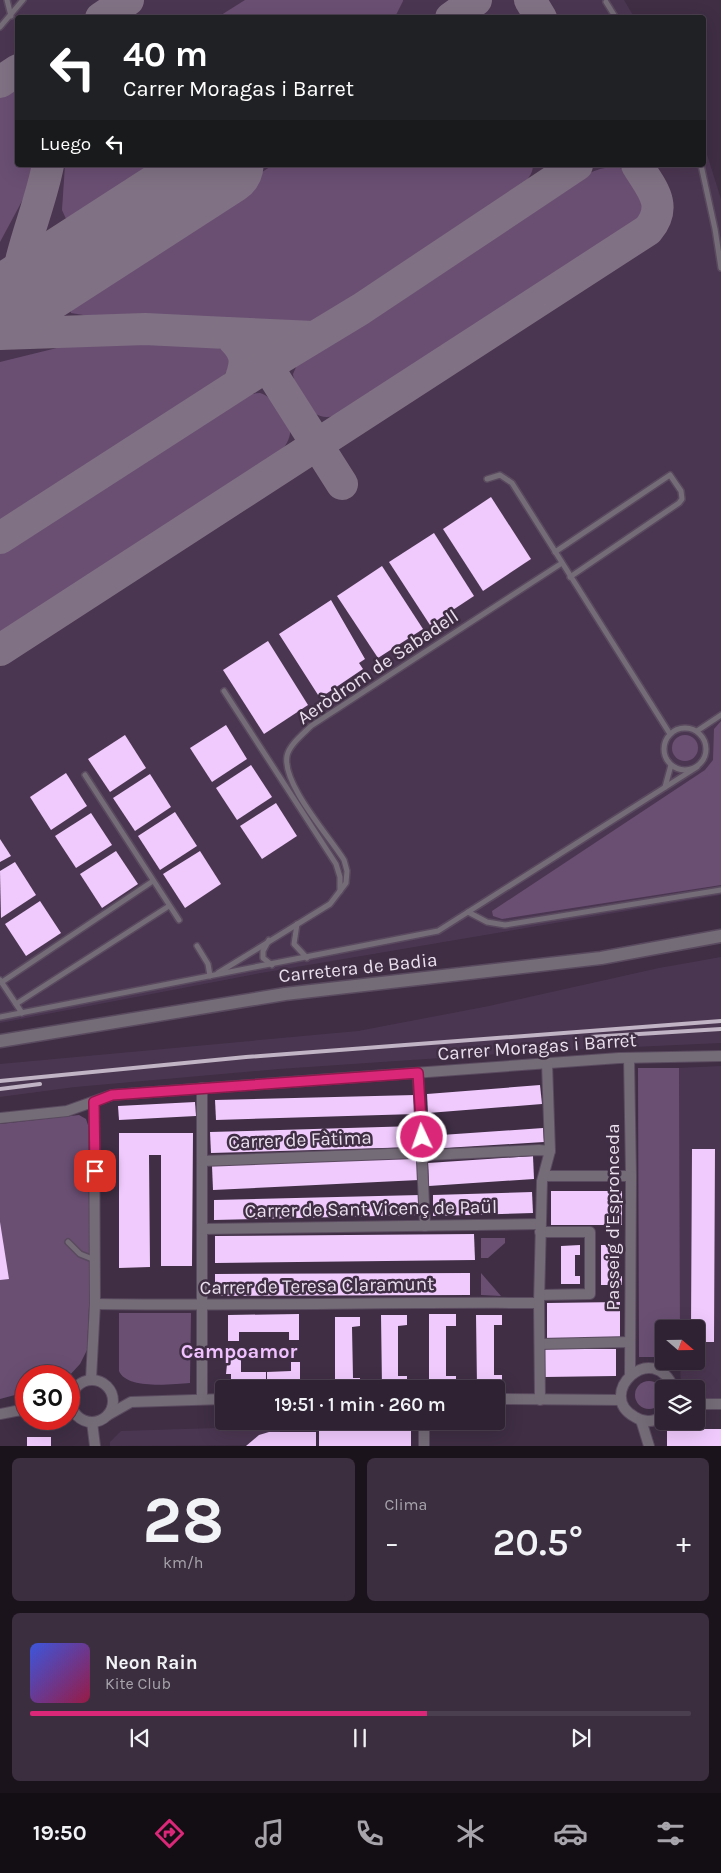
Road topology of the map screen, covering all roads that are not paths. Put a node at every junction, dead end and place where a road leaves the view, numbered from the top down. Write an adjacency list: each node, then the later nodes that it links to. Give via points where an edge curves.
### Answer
1 (6, 0): 5 (lane)
2 (24, 0): 5 (lane)
3 (606, 2): 4 (lane)
4 (614, 15)
5 (11, 16): 6 (lane)
6 (0, 27)
7 (702, 167): 8 (lane)
8 (721, 268)
9 (487, 479): 10 (lane, via 500,475 512,483)
10 (555, 552): 11 (lane); 12 (lane, via 670,476 681,491 679,503)
11 (562, 563): 12 (lane); 23 (lane, Aeròdrom de Sabadell, via 311,726 294,743 287,756 288,773 344,860 346,883)
12 (570, 577): 16 (lane)
13 (224, 691): 23 (lane, via 336,864 340,877)
14 (721, 715): 15 (lane)
15 (697, 731): 16 (lane, via 682,728); 18 (lane, via 706,742 707,749)
16 (670, 734): 17 (lane, via 664,753)
17 (671, 765): 18 (lane, via 683,771); 20 (lane)
18 (697, 767): 20 (lane)
19 (85, 775): 21 (lane)
20 (665, 787): 25 (lane)
21 (153, 881): 24 (lane); 34 (lane)
22 (721, 890): 25 (lane, via 504,925 487,922)
23 (339, 894): 27 (lane, via 330,904)
24 (169, 906): 26 (lane); 35 (lane)
25 (468, 912): 31 (lane, via 438,932)
26 (179, 920)
27 (297, 924): 29 (lane); 31 (lane, via 294,944)
28 (721, 936): 38 (street, Carretera de Badia, via 602,958 285,994)
29 (269, 940): 32 (lane, via 263,958); 33 (lane)
30 (197, 946): 33 (lane)
31 (308, 958): 32 (lane)
32 (272, 965): 33 (lane)
33 (213, 975): 36 (lane)
34 (1, 981): 35 (lane)
35 (16, 1004): 36 (lane)
36 (22, 1013): 37 (lane)
37 (0, 1016)
38 (0, 1041)
39 (721, 1056): 40 (street, Carrer Moragas i Barret)
40 (630, 1058): 41 (street, Carrer Moragas i Barret); 50 (street, Passeig d'Espronceda)
41 (547, 1063): 42 (street, Carrer Moragas i Barret); 46 (street)
42 (418, 1073): 43 (street, Carrer Moragas i Barret); 47 (street)
43 (202, 1088): 44 (street, Carrer Moragas i Barret, via 112,1095); 48 (street)
44 (94, 1102): 45 (street, Carrer Moragas i Barret, via 67,1111); 55 (street)
45 (0, 1118)
46 (550, 1151): 47 (street, Carrer de Fàtima); 49 (street)
47 (423, 1153): 48 (street, Carrer de Fàtima); 51 (street)
48 (202, 1161): 53 (street)
49 (544, 1176): 50 (street); 52 (street)
50 (631, 1176): 59 (street, Passeig d'Espronceda)
51 (425, 1226): 52 (street, Carrer de Sant Vicenç de Paül); 53 (street, Carrer de Sant Vicenç de Paül)
52 (540, 1228): 56 (street); 56 (street, Carrer de Sant Vicenç de Paül, via 590,1232 590,1294)
53 (202, 1229): 58 (street)
54 (68, 1242): 55 (lane, via 80,1254)
55 (95, 1260): 57 (street)
56 (540, 1299): 58 (street, Carrer de Teresa Claramunt); 60 (street)
57 (95, 1304): 58 (street, Carrer de Teresa Claramunt); 62 (street)
58 (202, 1306): 66 (street)
59 (630, 1342): 60 (street); 61 (street, Passeig d'Espronceda)
60 (540, 1344): 69 (street)
61 (630, 1375): 63 (street, via 649,1368 658,1370); 70 (street, via 624,1383)
62 (91, 1379): 64 (street); 65 (street)
63 (670, 1380)
64 (80, 1384)
65 (109, 1388): 71 (street); 76 (street, via 113,1399)
66 (202, 1399): 67 (street); 71 (street)
67 (215, 1399)
68 (505, 1399): 69 (street)
69 (540, 1400): 70 (street)
70 (621, 1400): 79 (street, via 630,1415)
71 (131, 1402): 76 (street)
72 (705, 1404): 73 (street)
73 (721, 1404)
74 (15, 1411): 75 (street)
75 (0, 1414)
76 (108, 1415): 80 (street)
77 (655, 1418): 79 (street)
78 (80, 1419): 80 (street)
79 (641, 1420): 83 (street)
80 (92, 1422): 84 (street)
81 (424, 1430): 85 (street)
82 (655, 1430): 83 (street)
83 (649, 1444)
84 (95, 1446)
85 (424, 1446)

